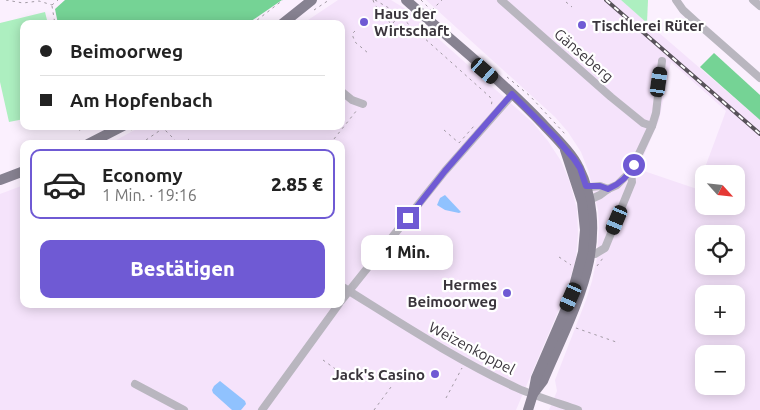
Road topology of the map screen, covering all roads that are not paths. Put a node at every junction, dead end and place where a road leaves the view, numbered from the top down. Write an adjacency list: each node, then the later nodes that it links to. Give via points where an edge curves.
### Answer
1 (312, 0): 7 (main road)
2 (406, 0): 11 (main road)
3 (501, 0): 13 (street, Gänseberg, via 611,97 643,123)
4 (676, 0): 9 (street, via 683,10)
5 (753, 0): 6 (street)
6 (760, 6)
7 (287, 20)
8 (662, 61): 13 (street)
9 (760, 78)
10 (345, 94): 12 (street)
11 (512, 94): 20 (main road, via 566,144 580,168); 25 (street, via 445,171)
12 (363, 104)
13 (652, 126): 16 (street)
14 (115, 130): 15 (main road)
15 (96, 140)
16 (631, 171): 18 (street); 21 (street); 23 (street, via 632,182 605,248 595,254)
17 (20, 172): 19 (main road)
18 (640, 175)
19 (0, 180)
20 (582, 188): 21 (street, via 600,186); 22 (main road)
21 (608, 189): 22 (street)
22 (586, 201): 23 (main road, via 592,220)
23 (587, 252): 29 (main road, via 585,278 543,381)
24 (345, 288): 25 (street, Weizenkoppel)
25 (349, 291): 26 (street); 29 (street, Weizenkoppel, via 465,362)
26 (345, 296)
27 (336, 308): 31 (street)
28 (135, 384): 30 (street)
29 (533, 394): 32 (main road); 33 (street, Weizenkoppel)
30 (184, 410)
31 (262, 410)
32 (528, 410)
33 (578, 410)

